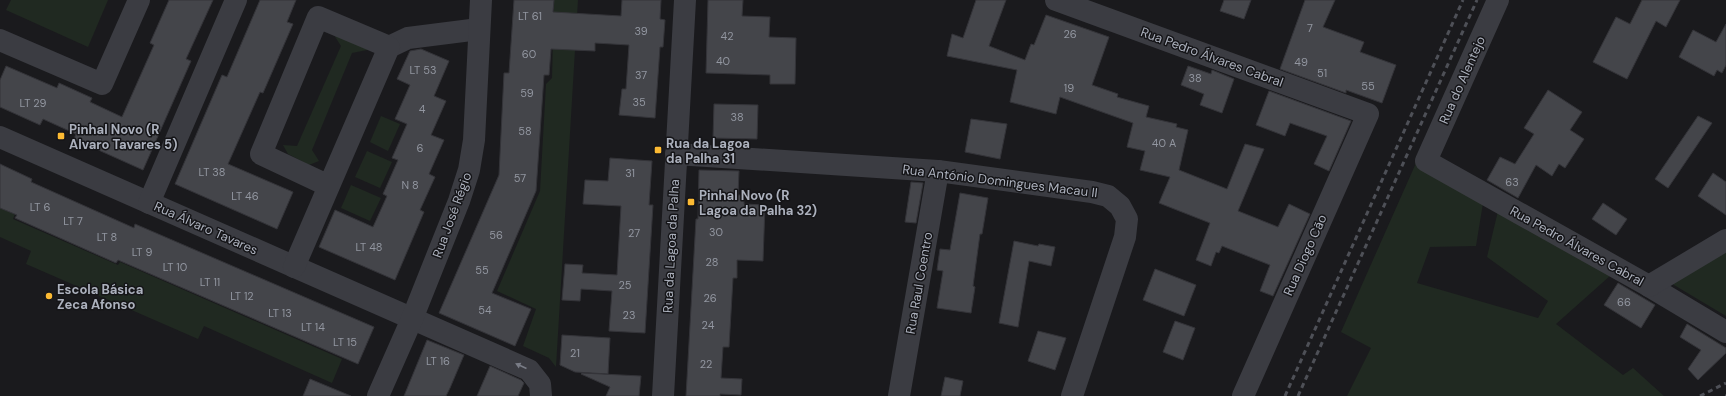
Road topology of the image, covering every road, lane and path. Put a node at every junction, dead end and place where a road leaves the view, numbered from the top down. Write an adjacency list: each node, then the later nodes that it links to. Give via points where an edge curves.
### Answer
1 (139, 0): 8 (street, via 102,84)
2 (236, 0): 16 (street)
3 (481, 0): 7 (street, Rua José Régio)
4 (685, 0): 12 (street, Rua da Lagoa da Palha)
5 (1056, 0): 10 (street, Rua Pedro Álvares Cabral)
6 (1498, 0): 13 (street, Rua do Alentejo)
7 (480, 29): 9 (street, via 408,38); 20 (street, Rua José Régio, via 474,140 469,170)
8 (0, 40)
9 (389, 47): 15 (street); 15 (street, via 318,17 261,154)
10 (1368, 114): 27 (street, Rua Diogo Cão)
11 (0, 136): 16 (street, Rua Álvaro Tavares)
12 (676, 154): 14 (street, Rua António Domingues Macau II); 24 (street, Rua da Lagoa da Palha)
13 (1426, 161): 19 (street, Rua Pedro Álvares Cabral)
14 (938, 171): 25 (street, Rua Raul Coentro); 26 (street, Rua António Domingues Macau II, via 1092,192 1108,196 1120,206 1127,219 1125,237)
15 (329, 186): 18 (street)
16 (149, 203): 18 (street, Rua Álvaro Tavares)
17 (1726, 240): 19 (street)
18 (294, 267): 20 (street, Rua Álvaro Tavares)
19 (1649, 286): 21 (street, Rua Pedro Álvares Cabral)
20 (412, 319): 22 (street, Rua José Régio); 23 (street, Rua Álvaro Tavares, one-way to 20, via 540,384 529,370)
21 (1726, 332)
22 (378, 396)
23 (541, 396)
24 (663, 396)
25 (899, 396)
26 (1072, 396)
27 (1243, 396)

